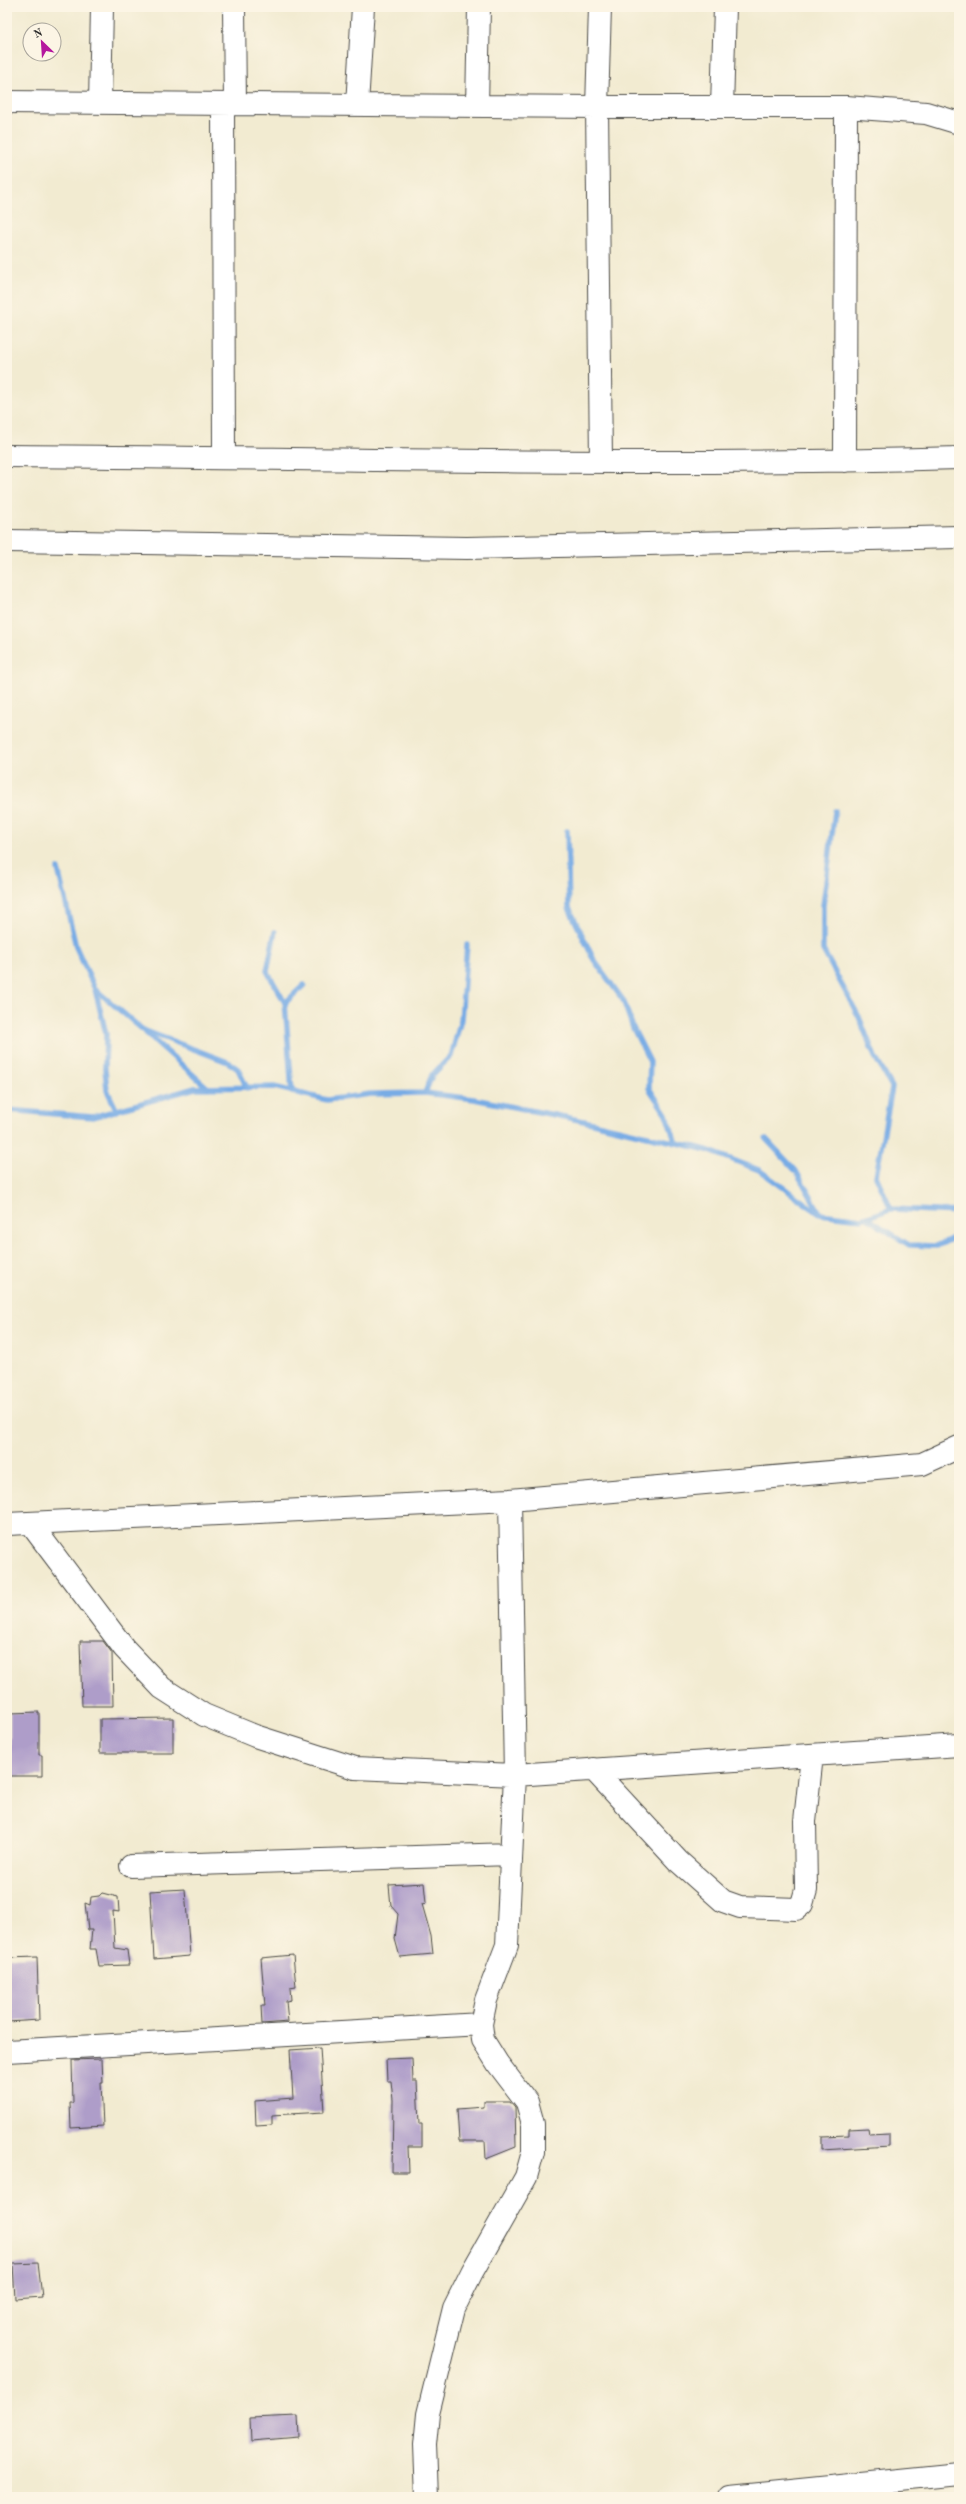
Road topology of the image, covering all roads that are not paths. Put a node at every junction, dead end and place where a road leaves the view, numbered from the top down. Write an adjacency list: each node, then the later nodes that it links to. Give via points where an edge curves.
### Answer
1 (102, 7): 8 (street)
2 (234, 7): 9 (street)
3 (363, 7): 10 (street)
4 (479, 7): 11 (street)
5 (600, 7): 12 (street)
6 (725, 7): 13 (street)
7 (7, 102): 8 (street)
8 (100, 103): 9 (street)
9 (229, 104): 10 (street); 17 (street)
10 (357, 105): 11 (street)
11 (478, 106): 12 (street)
12 (597, 107): 13 (street); 19 (street)
13 (722, 107): 14 (street)
14 (846, 107): 15 (street, via 926,113); 20 (street)
15 (959, 123)
16 (7, 456): 17 (street)
17 (224, 458): 19 (street)
18 (959, 458): 20 (street)
19 (601, 461): 20 (street)
20 (845, 461)
21 (959, 536): 22 (street, via 467,548)
22 (7, 541)
23 (959, 1447): 24 (street, via 922,1464)
24 (510, 1500): 25 (street); 30 (street)
25 (30, 1523): 26 (street); 30 (street, via 124,1648 162,1688 204,1715 255,1736 355,1768)
26 (7, 1524)
27 (959, 1745): 28 (street)
28 (812, 1755): 29 (street); 29 (street, via 805,1821 806,1890 802,1904 796,1910 740,1907 723,1901 678,1861)
29 (593, 1769): 30 (street)
30 (515, 1774): 31 (street)
31 (511, 1854): 32 (street); 33 (street, via 507,1945 486,2000)
32 (131, 1866)
33 (481, 2024): 34 (street); 36 (street, via 483,2040 527,2102 534,2124 533,2152 526,2177 454,2308 428,2414 425,2444)
34 (7, 2052)
35 (959, 2474): 37 (street)
36 (427, 2497)
37 (730, 2497)

